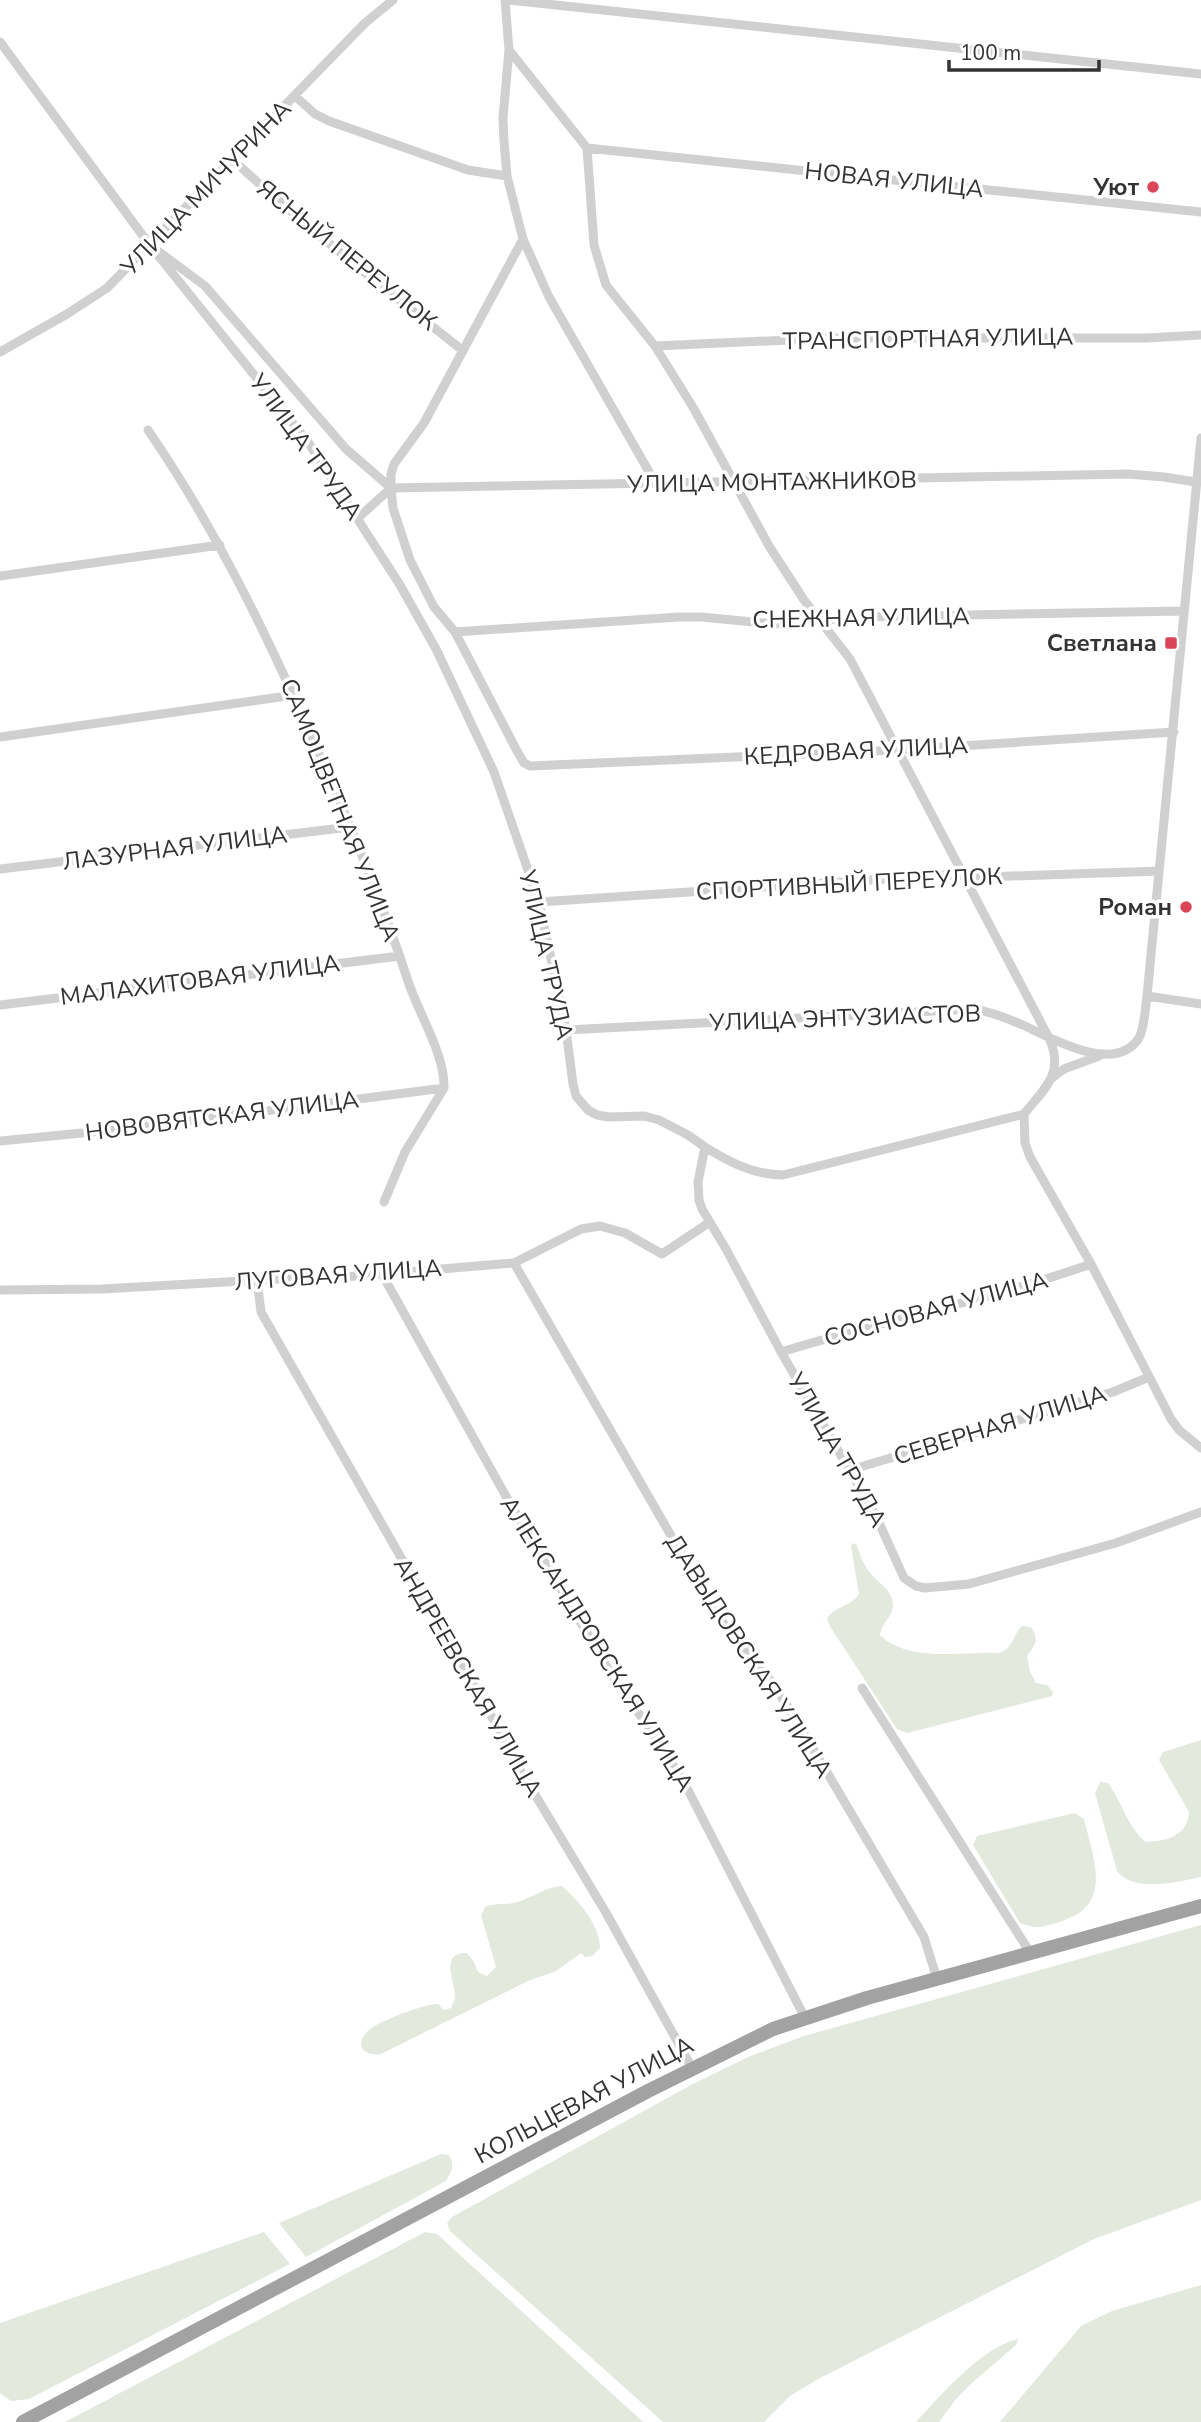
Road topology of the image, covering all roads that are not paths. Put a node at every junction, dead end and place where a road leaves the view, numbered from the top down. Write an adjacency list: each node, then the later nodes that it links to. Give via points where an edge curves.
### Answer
1 (393, 0): 6 (street, УЛИЦА МИЧУРИНА)
2 (507, 0): 4 (street); 5 (street)
3 (0, 42): 12 (street, УЛИЦА ТРУДА)
4 (509, 50): 7 (street); 9 (street, via 503,118)
5 (1201, 74)
6 (295, 96): 8 (street, УЛИЦА МИЧУРИНА); 9 (street, via 329,121 468,170)
7 (587, 148): 10 (street, НОВАЯ УЛИЦА); 14 (street, via 599,267 606,285)
8 (233, 160): 12 (street, УЛИЦА МИЧУРИНА); 15 (street, ЯСНЫЙ ПЕРЕУЛОК)
9 (507, 176): 11 (street)
10 (1201, 212)
11 (523, 239): 15 (street); 21 (street, via 549,297)
12 (149, 244): 16 (street, УЛИЦА МИЧУРИНА, via 95,298); 22 (street, УЛИЦА ТРУДА, via 205,286 346,449); 24 (street, УЛИЦА ТРУДА, via 308,442)
13 (1201, 335): 14 (street, ТРАНСПОРТНАЯ УЛИЦА, via 833,338)
14 (655, 346): 19 (street)
15 (462, 350): 22 (street, via 424,423 394,464)
16 (0, 352)
17 (148, 430): 25 (street, САМОЦВЕТНАЯ УЛИЦА)
18 (1201, 438): 20 (street)
19 (736, 482): 20 (street, УЛИЦА МОНТАЖНИКОВ, via 1128,474); 21 (street, УЛИЦА МОНТАЖНИКОВ); 28 (street, via 769,546)
20 (1196, 482): 23 (street)
21 (656, 484): 22 (street, УЛИЦА МОНТАЖНИКОВ)
22 (391, 488): 24 (street); 29 (street, УЛИЦА ТРУДА, via 410,560 434,607)
23 (1197, 518): 27 (street)
24 (358, 519): 39 (street, УЛИЦА ТРУДА, via 400,585 463,702 494,772)
25 (220, 545): 26 (street); 30 (street, САМОЦВЕТНАЯ УЛИЦА)
26 (0, 576)
27 (1183, 611): 28 (street, СНЕЖНАЯ УЛИЦА); 31 (street)
28 (819, 620): 29 (street, СНЕЖНАЯ УЛИЦА, via 775,624 679,617); 33 (street, via 850,659)
29 (455, 632): 34 (street, УЛИЦА ТРУДА, via 524,763)
30 (293, 695): 32 (street); 35 (street, САМОЦВЕТНАЯ УЛИЦА)
31 (1174, 732): 33 (street, КЕДРОВАЯ УЛИЦА); 37 (street)
32 (0, 737)
33 (898, 750): 34 (street, КЕДРОВАЯ УЛИЦА); 38 (street)
34 (538, 767)
35 (350, 827): 36 (street, ЛАЗУРНАЯ УЛИЦА); 40 (street, САМОЦВЕТНАЯ УЛИЦА)
36 (0, 869)
37 (1159, 871): 38 (street, СПОРТИВНЫЙ ПЕРЕУЛОК); 41 (street)
38 (964, 876): 39 (street, СПОРТИВНЫЙ ПЕРЕУЛОК); 45 (street)
39 (539, 902): 44 (street, УЛИЦА ТРУДА)
40 (400, 956): 42 (street, МАЛАХИТОВАЯ УЛИЦА); 48 (street, САМОЦВЕТНАЯ УЛИЦА, via 439,1058)
41 (1147, 996): 43 (street); 46 (street, via 1139,1037 1128,1048)
42 (0, 1004)
43 (1201, 1004)
44 (566, 1030): 45 (street, УЛИЦА ЭНТУЗИАСТОВ, via 974,1009); 51 (street, УЛИЦА ТРУДА, via 576,1096 588,1110 609,1117 659,1120)
45 (1049, 1038): 46 (street, УЛИЦА ЭНТУЗИАСТОВ, via 1081,1051); 47 (street, via 1056,1065)
46 (1107, 1054): 47 (street, via 1064,1069)
47 (1049, 1081): 49 (street)
48 (444, 1088): 50 (street, НОВОВЯТСКАЯ УЛИЦА); 52 (street, via 405,1152)
49 (1024, 1114): 51 (street, via 783,1175 746,1168); 55 (street, via 1030,1157)
50 (0, 1141)
51 (705, 1147): 53 (street, УЛИЦА ТРУДА, via 697,1191)
52 (384, 1202)
53 (710, 1222): 54 (street, ЛУГОВАЯ УЛИЦА, via 662,1254 625,1233 600,1226 581,1229); 59 (street, УЛИЦА ТРУДА)
54 (514, 1263): 56 (street, ЛУГОВАЯ УЛИЦА); 67 (street, ДАВЫДОВСКАЯ УЛИЦА, via 715,1612 795,1718 924,1937)
55 (1091, 1264): 59 (street, СОСНОВАЯ УЛИЦА); 60 (street)
56 (382, 1274): 57 (street, ЛУГОВАЯ УЛИЦА); 68 (street, АЛЕКСАНДРОВСКАЯ УЛИЦА, via 507,1498 613,1677 689,1793)
57 (257, 1280): 58 (street, ЛУГОВАЯ УЛИЦА); 69 (street, АНДРЕЕВСКАЯ УЛИЦА, via 261,1312)
58 (0, 1290)
59 (781, 1352): 62 (street, УЛИЦА ТРУДА)
60 (1149, 1377): 61 (street, via 1179,1430); 62 (street, СЕВЕРНАЯ УЛИЦА, via 1113,1392)
61 (1201, 1448)
62 (850, 1470): 63 (street, УЛИЦА ТРУДА, via 876,1514 898,1569 910,1583 925,1588 969,1584 1116,1543)
63 (1201, 1513)
64 (862, 1688): 66 (street)
65 (1201, 1906): 66 (highway, КОЛЬЦЕВАЯ УЛИЦА)
66 (1031, 1954): 67 (highway, КОЛЬЦЕВАЯ УЛИЦА)
67 (937, 1979): 68 (highway, КОЛЬЦЕВАЯ УЛИЦА)
68 (805, 2018): 69 (highway, КОЛЬЦЕВАЯ УЛИЦА)
69 (692, 2068): 70 (highway, КОЛЬЦЕВАЯ УЛИЦА)
70 (23, 2422)

